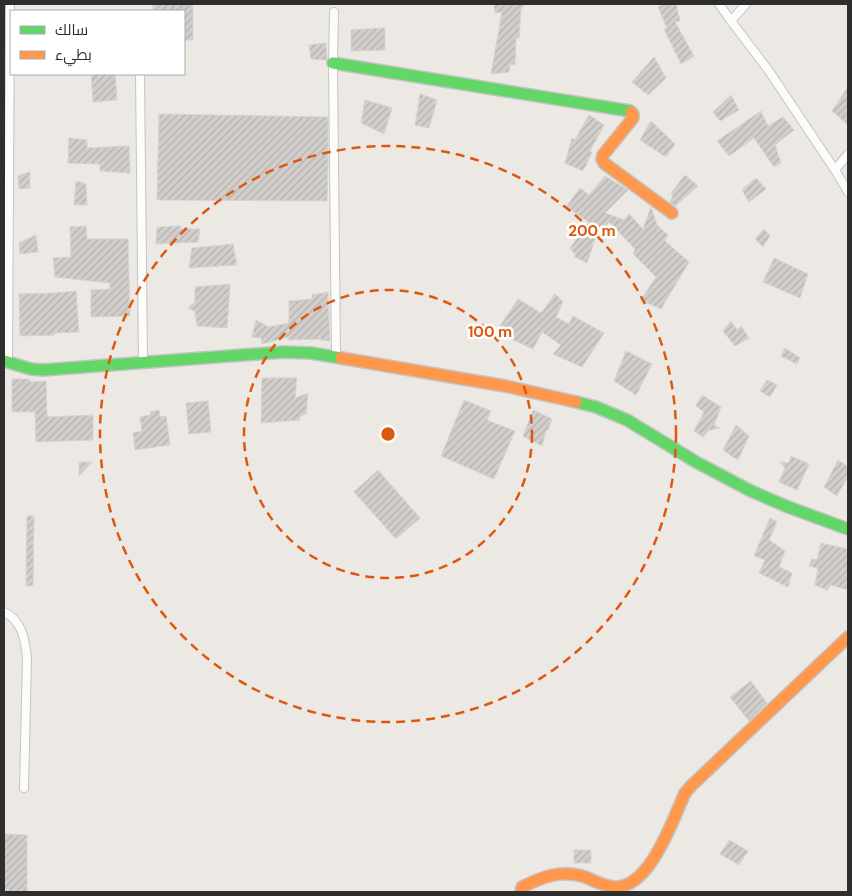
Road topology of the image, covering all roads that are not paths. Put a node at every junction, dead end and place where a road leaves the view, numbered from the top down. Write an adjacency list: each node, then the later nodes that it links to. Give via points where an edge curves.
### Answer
1 (10, 4): 13 (street)
2 (720, 4): 5 (street)
3 (746, 4): 5 (street)
4 (334, 12): 6 (street)
5 (731, 21): 9 (street, via 769,71)
6 (333, 63): 11 (street, via 630,111 633,118 602,160); 12 (street)
7 (140, 75): 14 (street)
8 (848, 154): 9 (street)
9 (835, 170): 10 (street)
10 (848, 192)
11 (672, 213)
12 (336, 357): 14 (street, via 284,352); 15 (street, via 505,386 596,407 627,420 750,491)
13 (6, 362): 14 (street, via 43,370)
14 (143, 362)
15 (848, 529)
16 (4, 612): 18 (street, via 18,624 25,644)
17 (848, 637): 19 (street, via 691,786 658,853 636,879 616,887 564,873 534,880 522,887)
18 (24, 788)
19 (521, 892)

